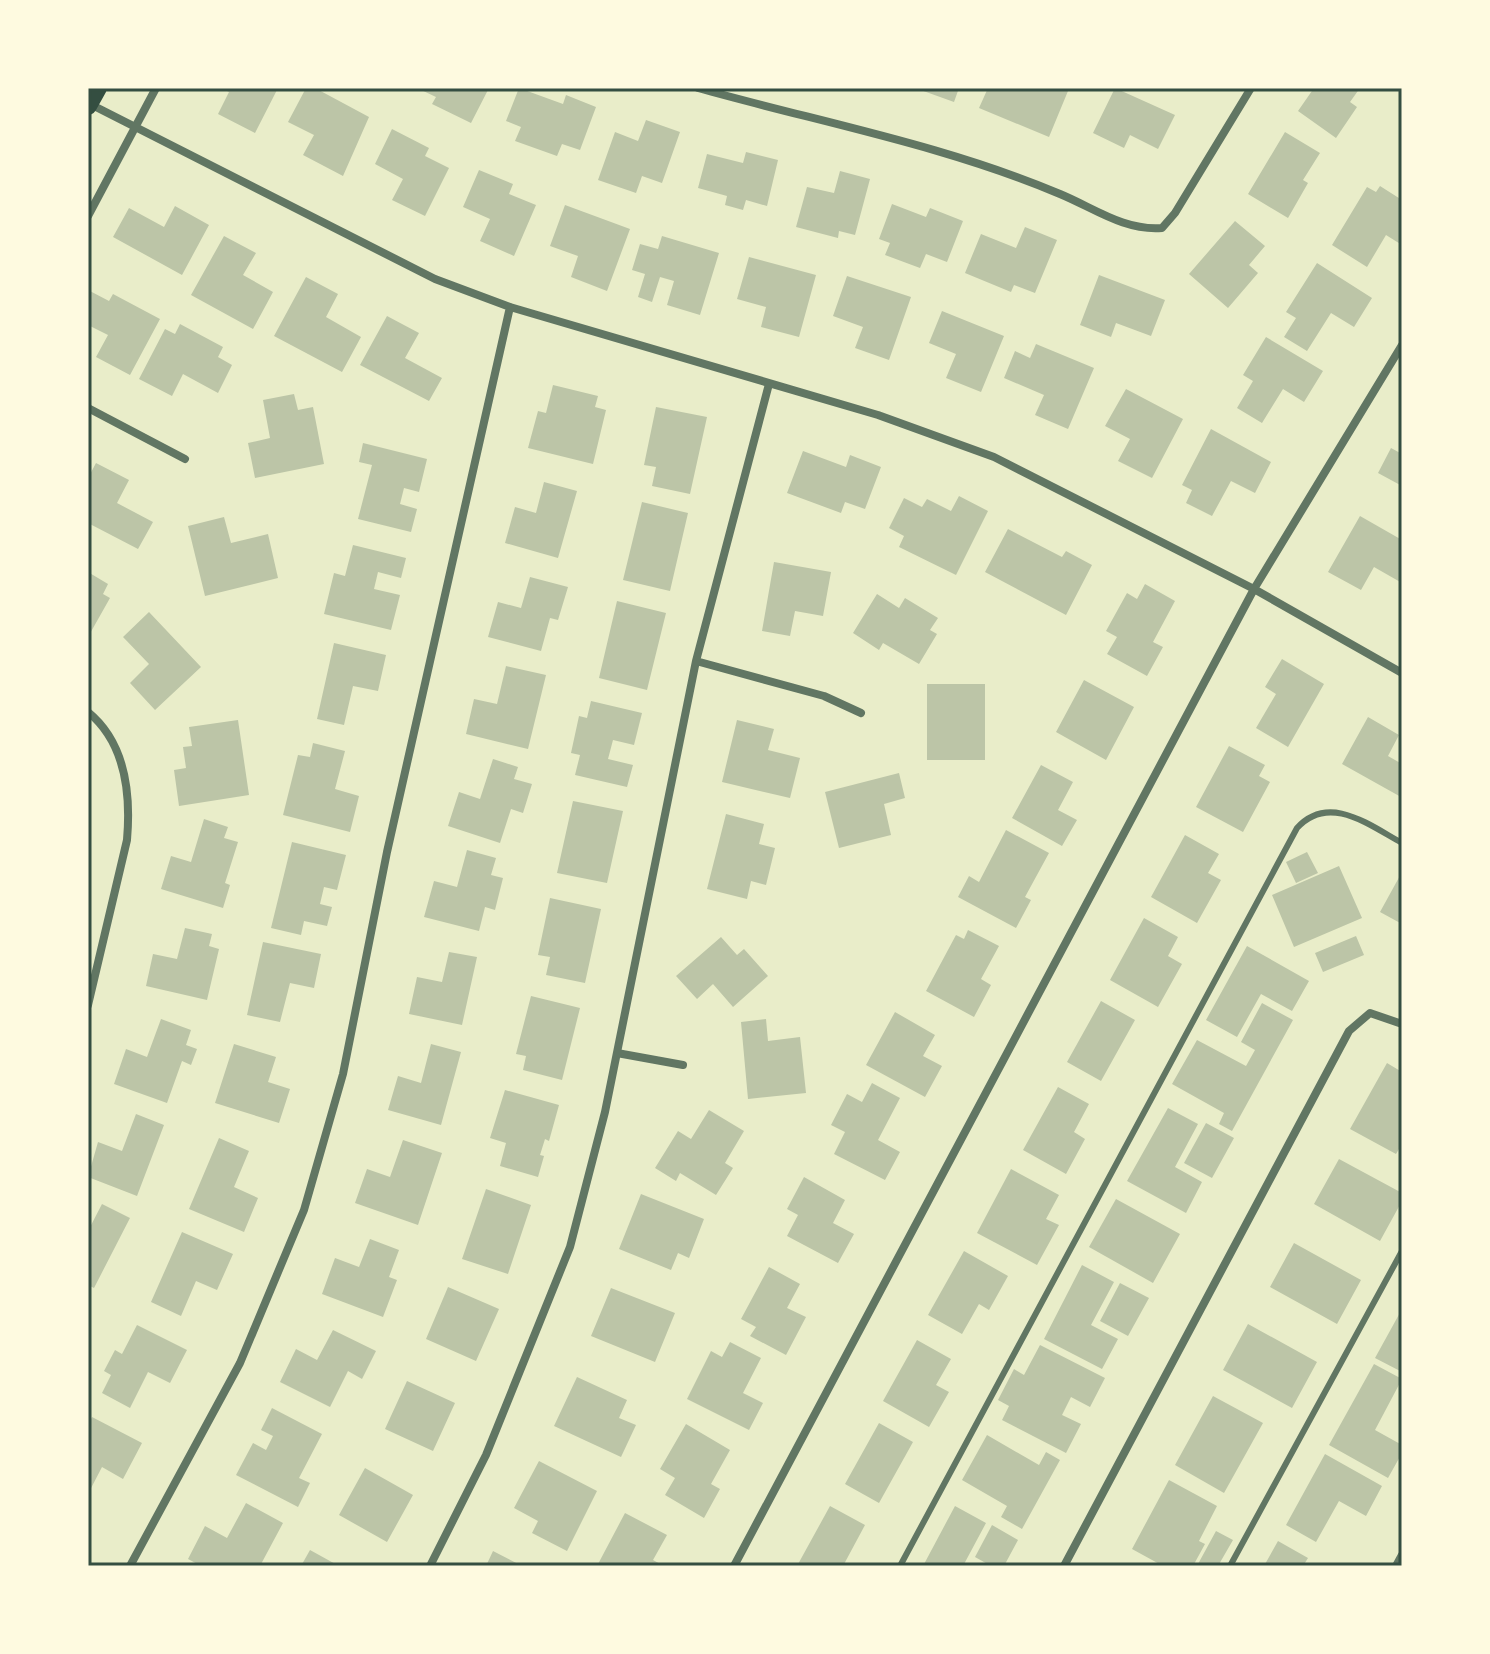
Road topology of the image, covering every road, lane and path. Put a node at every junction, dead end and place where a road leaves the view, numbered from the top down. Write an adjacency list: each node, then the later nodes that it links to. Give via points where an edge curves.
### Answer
1 (156, 88): 5 (street)
2 (698, 88): 3 (street, via 1001,169 1143,229 1162,228 1175,213)
3 (1251, 88)
4 (92, 99): 5 (street)
5 (135, 128): 6 (street); 7 (street, via 380,253)
6 (88, 216)
7 (510, 307): 11 (street); 26 (street, via 387,852 343,1074 304,1210 240,1363)
8 (1402, 345): 9 (street)
9 (1393, 358): 10 (street); 14 (street)
10 (1402, 363)
11 (769, 384): 14 (street, via 878,415 994,457); 15 (street)
12 (88, 408): 13 (street)
13 (185, 459)
14 (1254, 589): 16 (street); 28 (street)
15 (696, 661): 18 (street, via 824,696); 22 (street)
16 (1402, 673)
17 (88, 712): 20 (street, via 122,763 129,814)
18 (861, 713)
19 (1402, 843): 29 (lane, via 1342,813 1318,813 1297,828)
20 (88, 1005)
21 (1402, 1024): 30 (street, via 1370,1013 1349,1031)
22 (617, 1053): 23 (street); 27 (street, via 570,1247 486,1455)
23 (683, 1065)
24 (1402, 1251): 31 (lane)
25 (1402, 1555): 32 (street)
26 (130, 1566)
27 (430, 1566)
28 (734, 1566)
29 (900, 1566)
30 (1064, 1566)
31 (1230, 1566)
32 (1396, 1566)

